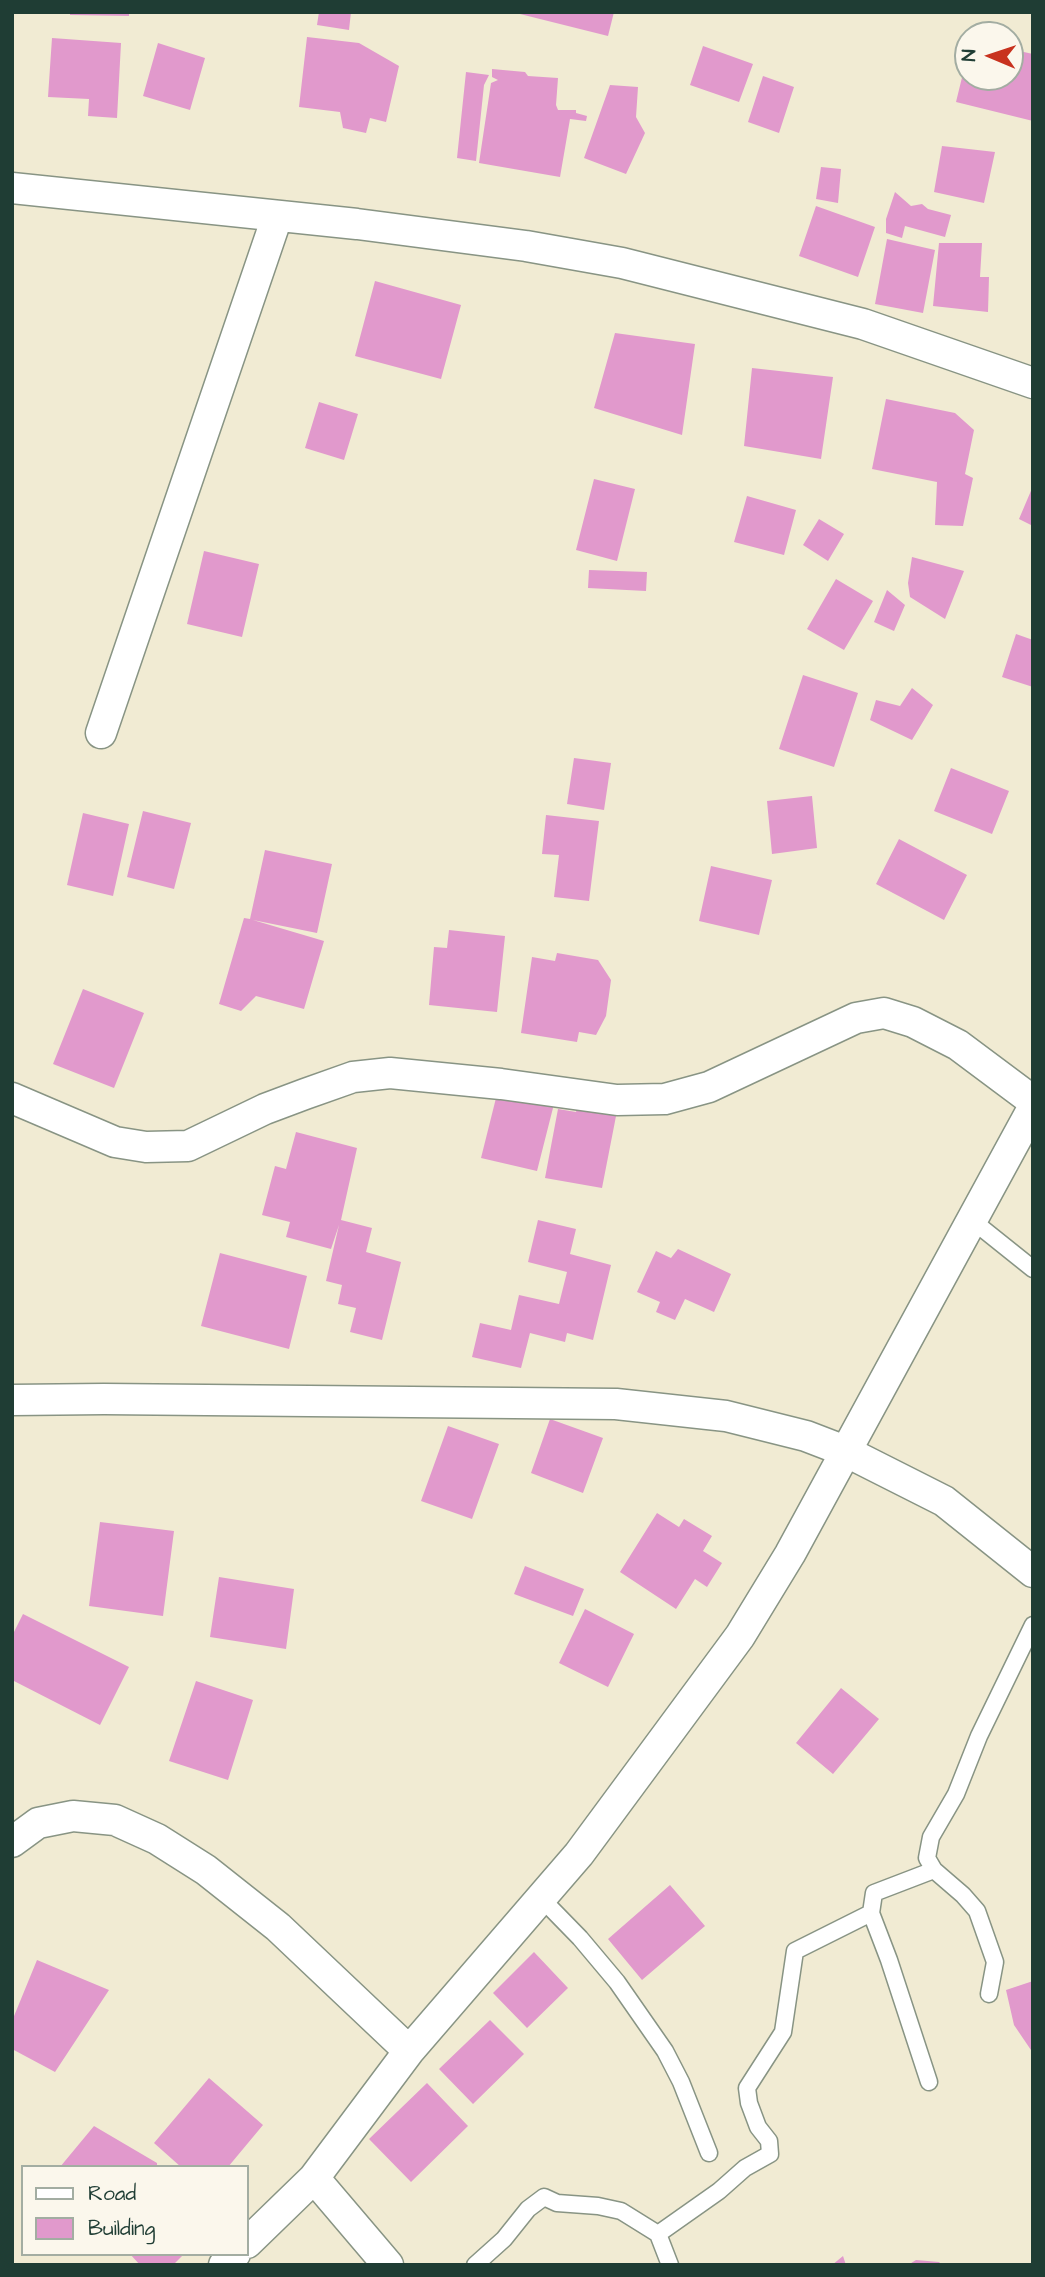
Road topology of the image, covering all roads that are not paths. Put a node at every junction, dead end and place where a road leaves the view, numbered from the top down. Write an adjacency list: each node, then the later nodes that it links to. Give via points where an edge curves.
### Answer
1 (12, 188): 2 (street)
2 (277, 216): 3 (street, via 526,246 622,263 863,324); 4 (street)
3 (1033, 383)
4 (101, 733)
5 (12, 1098): 6 (street, via 115,1142 188,1146 305,1094 353,1077 390,1073 617,1100 664,1099 709,1087 856,1018 884,1013 958,1045)
6 (1033, 1101)
7 (1033, 1108): 8 (street)
8 (973, 1221): 9 (lane); 11 (street)
9 (1033, 1269)
10 (12, 1401): 11 (street, via 616,1404 726,1416)
11 (845, 1451): 12 (street, via 944,1501); 16 (street, via 740,1636 579,1854)
12 (1033, 1572)
13 (1033, 1625): 15 (lane, via 956,1794 931,1837 927,1858)
14 (12, 1842): 19 (street, via 38,1823 73,1816 115,1820 157,1839 206,1870 278,1927)
15 (934, 1870): 17 (lane, via 874,1893); 18 (lane, via 977,1911 995,1962)
16 (540, 1897): 19 (street); 21 (lane, via 617,1982 665,2051)
17 (871, 1913): 20 (lane); 23 (lane, via 795,1951 783,2032 747,2088 770,2154)
18 (989, 1994)
19 (409, 2051): 22 (street)
20 (929, 2082)
21 (709, 2153)
22 (314, 2178): 24 (street); 25 (street)
23 (658, 2234): 26 (lane, via 621,2211 557,2203 544,2197); 27 (lane)
24 (248, 2242)
25 (388, 2265)
26 (475, 2265)
27 (670, 2265)

